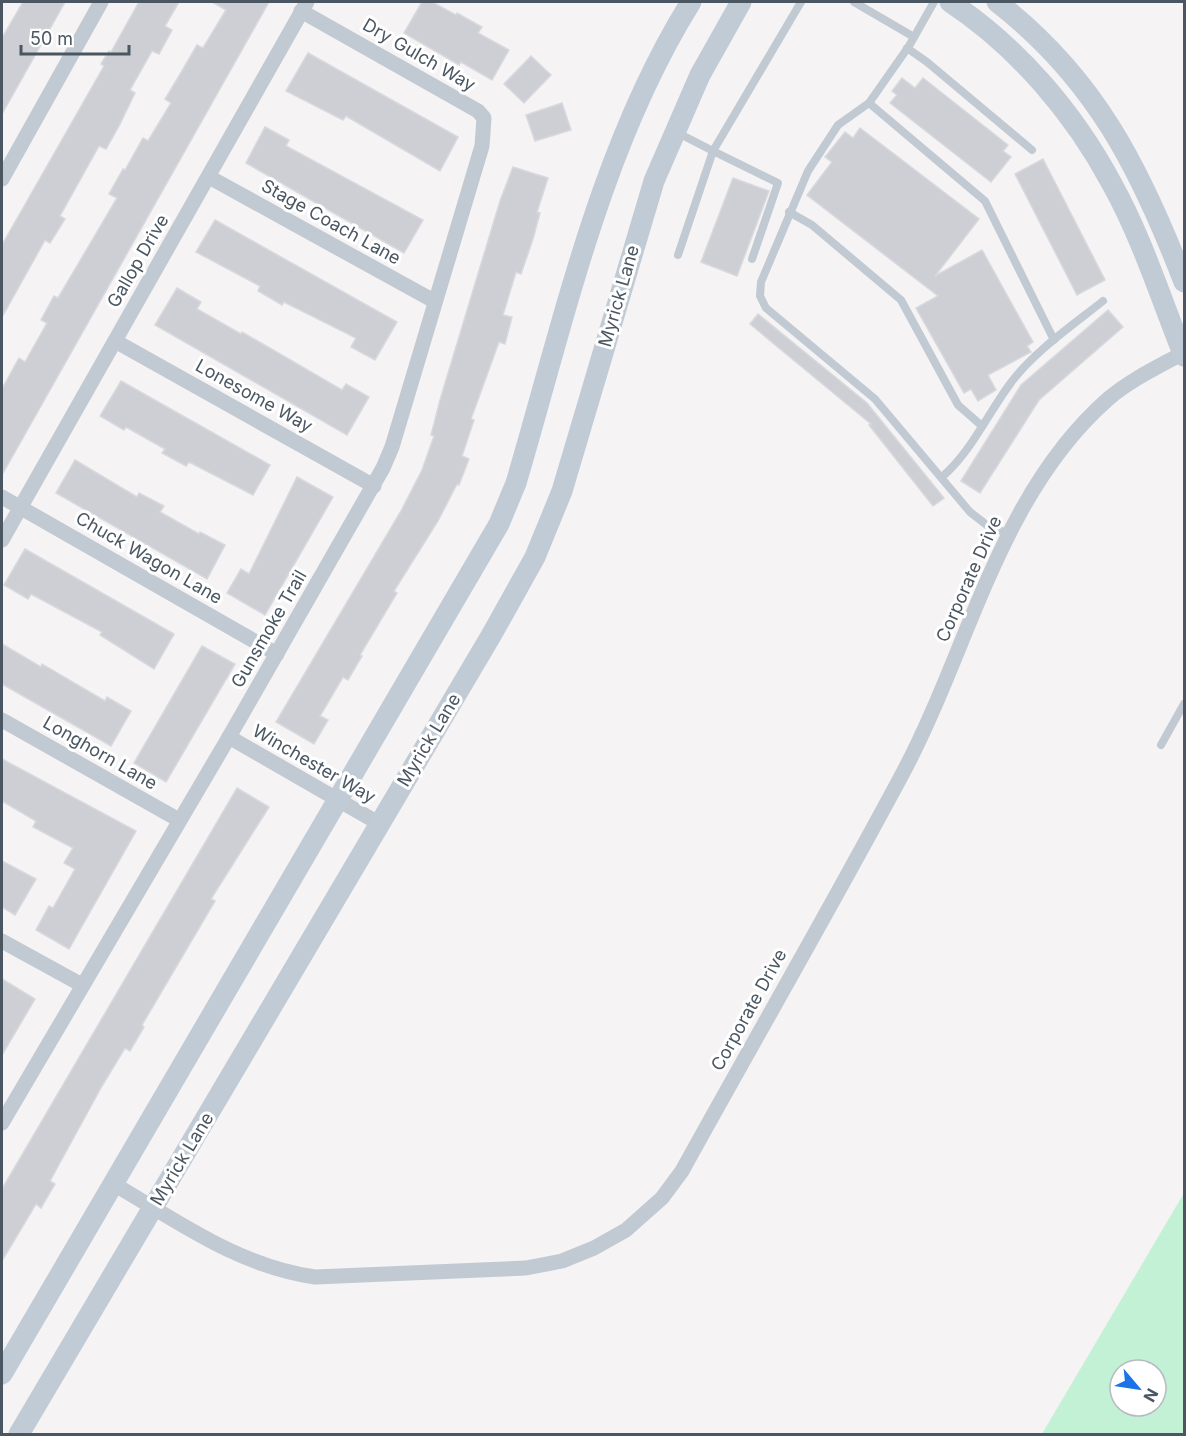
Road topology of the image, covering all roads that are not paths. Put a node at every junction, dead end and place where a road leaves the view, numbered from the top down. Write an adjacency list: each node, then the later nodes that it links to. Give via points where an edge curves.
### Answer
1 (101, 2): 18 (street)
2 (691, 2): 40 (street, via 648,79 614,163 508,505)
3 (741, 2): 14 (street, Myrick Lane, via 700,75)
4 (801, 2): 16 (lane)
5 (854, 2): 10 (lane)
6 (934, 2): 10 (lane)
7 (950, 2): 27 (street, via 1025,65 1096,155 1125,211)
8 (997, 2): 22 (street, via 1055,53 1101,112 1140,174)
9 (304, 6): 13 (street, Dry Gulch Way); 17 (street, Gallop Drive)
10 (914, 37): 11 (lane)
11 (907, 48): 12 (lane); 15 (lane)
12 (869, 103): 19 (lane, via 838,125 808,171); 25 (lane, via 985,201)
13 (484, 118): 23 (street, Gunsmoke Trail, via 482,146)
14 (675, 131): 16 (lane); 42 (street, Myrick Lane, via 641,220 549,526 516,593)
15 (1032, 150)
16 (713, 151): 20 (lane); 21 (lane, via 778,183)
17 (209, 177): 23 (street, Stage Coach Lane); 26 (street, Gallop Drive)
18 (2, 179)
19 (789, 212): 28 (lane, via 812,225 901,300 958,405); 29 (lane, via 762,282 760,296 766,308 875,399)
20 (678, 255)
21 (753, 259)
22 (1185, 282)
23 (434, 301): 30 (street, Gunsmoke Trail, via 392,447)
24 (1103, 301): 25 (lane)
25 (1054, 340): 28 (lane, via 1011,382)
26 (115, 341): 30 (street, Lonesome Way); 32 (street, Gallop Drive)
27 (1184, 355): 33 (street, Corporate Drive, via 1125,385 1071,436 1043,473)
28 (982, 426): 29 (lane, via 959,463)
29 (942, 477): 33 (lane, via 970,512 988,526)
30 (374, 486): 35 (street, Gunsmoke Trail)
31 (2, 497): 32 (street, Chuck Wagon Lane)
32 (20, 508): 34 (street, Gallop Drive); 35 (street, Chuck Wagon Lane)
33 (1010, 534): 47 (street, Corporate Drive, via 905,769 682,1171 638,1221 594,1248 545,1266 315,1277 281,1272 242,1258)
34 (2, 540)
35 (277, 654): 38 (street, Gunsmoke Trail)
36 (1185, 704): 39 (lane)
37 (2, 720): 41 (street, Longhorn Lane)
38 (229, 737): 40 (street, Winchester Way); 41 (street, Gunsmoke Trail)
39 (1161, 745)
40 (338, 800): 42 (street, Winchester Way); 46 (street)
41 (179, 820): 44 (street, Gunsmoke Trail)
42 (380, 824): 47 (street, Myrick Lane)
43 (2, 941): 44 (street)
44 (82, 985): 45 (street, Gunsmoke Trail)
45 (2, 1123)
46 (112, 1183): 47 (street, Corporate Drive); 48 (street)
47 (153, 1207): 49 (street, Myrick Lane)
48 (2, 1374)
49 (19, 1434)

